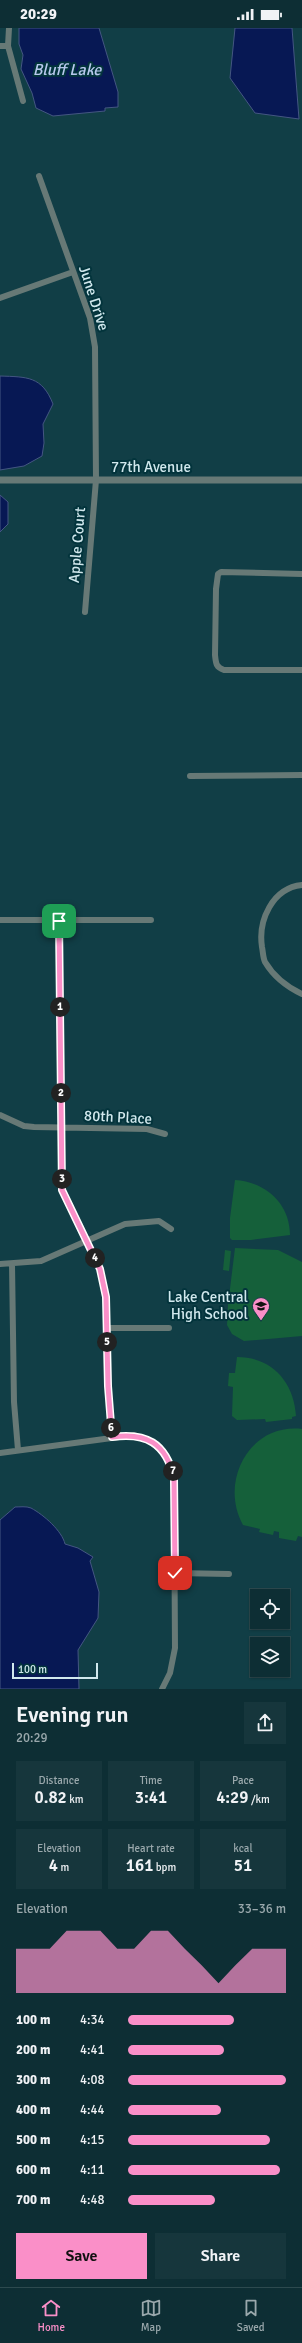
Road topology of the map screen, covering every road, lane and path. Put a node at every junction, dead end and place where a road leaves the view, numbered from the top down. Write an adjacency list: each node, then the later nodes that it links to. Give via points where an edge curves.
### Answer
1 (9, 28): 3 (street)
2 (0, 46): 3 (street)
3 (8, 46): 4 (street)
4 (23, 101)
5 (40, 176): 6 (street, June Drive)
6 (72, 272): 7 (street); 9 (street, June Drive, via 90,318 96,347)
7 (0, 298)
8 (0, 480): 9 (street, 77th Avenue)
9 (96, 480): 10 (street, 77th Avenue); 12 (street, Apple Court)
10 (302, 480)
11 (302, 574): 13 (street, via 221,572 217,576 216,589 218,668)
12 (85, 612)
13 (302, 670)
14 (190, 776): 15 (street)
15 (302, 776)
16 (302, 885): 20 (street, via 280,893 266,912 261,938 265,961 280,981)
17 (0, 920): 19 (street)
18 (151, 920): 19 (street)
19 (59, 921): 22 (street)
20 (302, 994)
21 (0, 1115): 22 (street, 80th Place, via 24,1126)
22 (62, 1128): 23 (street, 80th Place, via 147,1129); 25 (street, via 62,1190)
23 (164, 1134)
24 (171, 1229): 25 (street, via 160,1221 136,1221 114,1227)
25 (86, 1240): 27 (street, via 41,1261); 28 (street, via 104,1283)
26 (0, 1264): 27 (street)
27 (12, 1264): 31 (street, via 14,1402)
28 (107, 1328): 29 (street); 30 (street, via 108,1402)
29 (169, 1328)
30 (112, 1437): 31 (street); 33 (street, via 142,1437 156,1444 168,1458 174,1478)
31 (18, 1450): 32 (street)
32 (0, 1453)
33 (175, 1573): 34 (street); 35 (street, via 175,1648 170,1673)
34 (229, 1574)
35 (162, 1689)

